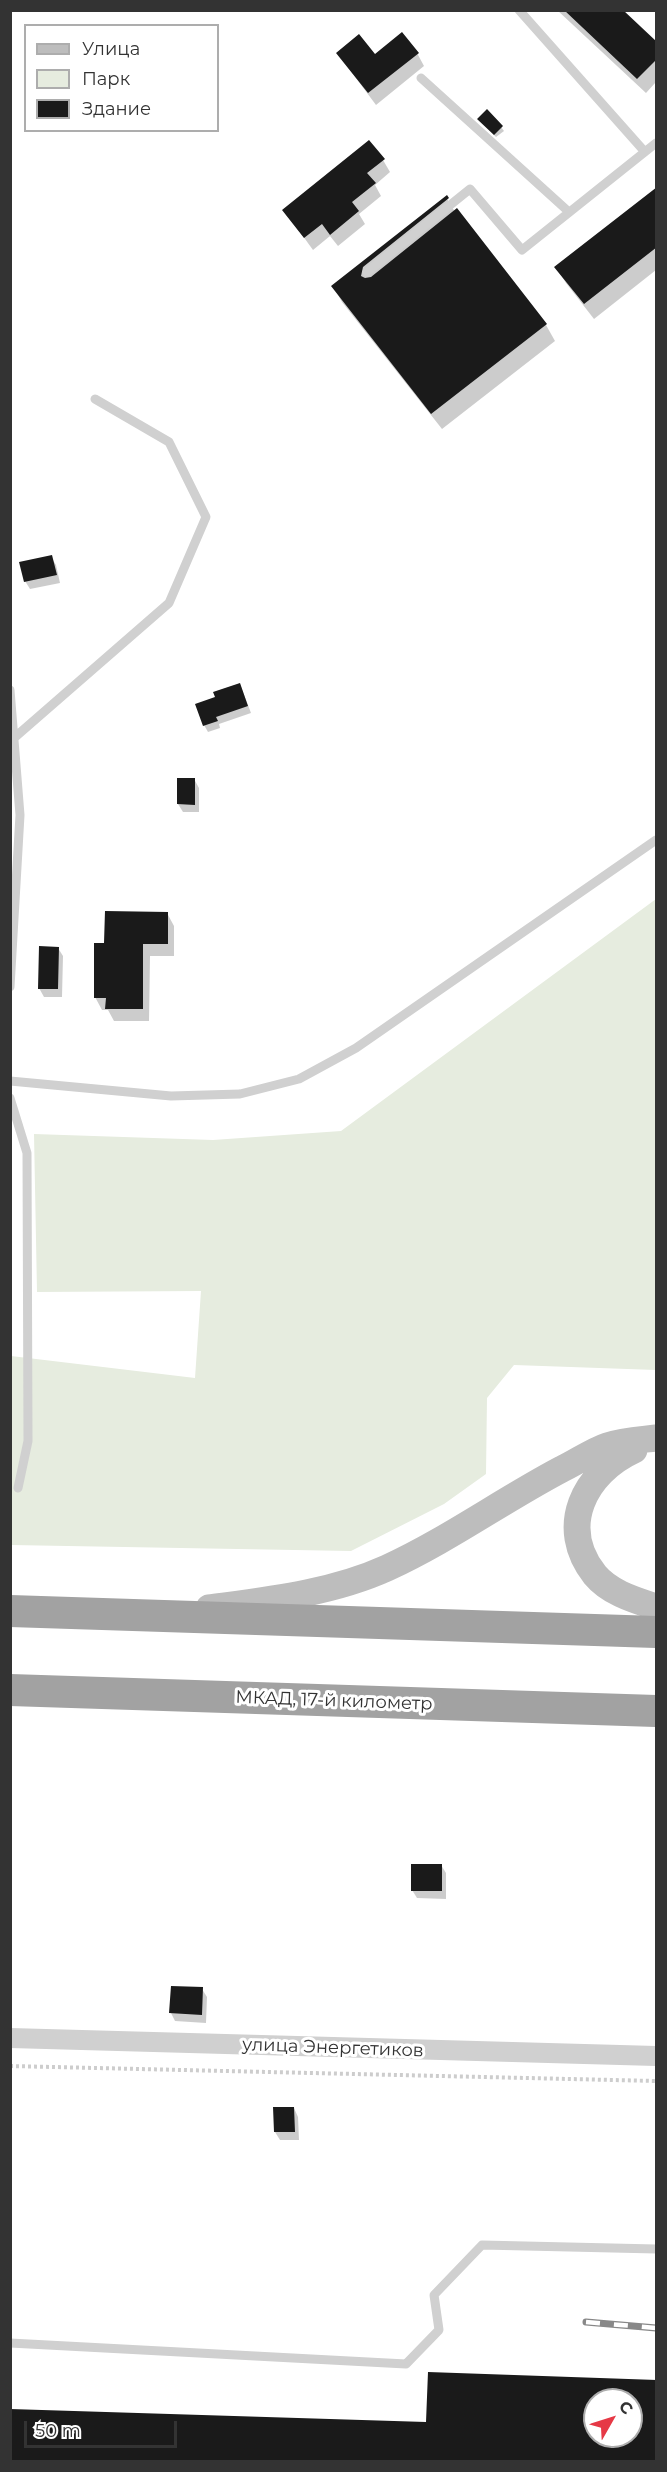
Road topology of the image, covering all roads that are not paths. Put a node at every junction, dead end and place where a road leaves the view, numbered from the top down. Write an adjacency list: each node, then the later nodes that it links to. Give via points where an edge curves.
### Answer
1 (519, 10): 4 (lane)
2 (421, 78): 5 (lane)
3 (657, 143): 4 (lane)
4 (645, 152): 5 (lane)
5 (569, 212): 6 (lane, via 522,250 470,189)
6 (367, 272)
7 (95, 399): 9 (lane, via 169,442 206,517 169,603)
8 (10, 690): 9 (lane)
9 (14, 738): 11 (lane, via 20,815)
10 (657, 840): 12 (lane, via 356,1048 299,1079 240,1094 171,1096)
11 (10, 987)
12 (10, 1081)
13 (10, 1098): 15 (lane, via 27,1153 28,1442)
14 (657, 1439): 16 (main road, via 603,1469 579,1505 578,1534 596,1575 629,1599); 18 (main road, via 629,1440 605,1447 385,1569 281,1598)
15 (18, 1488)
16 (657, 1607)
17 (10, 1611): 18 (highway)
18 (162, 1616): 19 (highway)
19 (657, 1632)
20 (10, 1690): 21 (highway, МКАД, 17-й километр)
21 (657, 1711)
22 (10, 2038): 23 (street, улица Энергетиков)
23 (657, 2056)
24 (657, 2249): 25 (lane, via 482,2245 434,2295 439,2330 406,2364)
25 (10, 2343)

